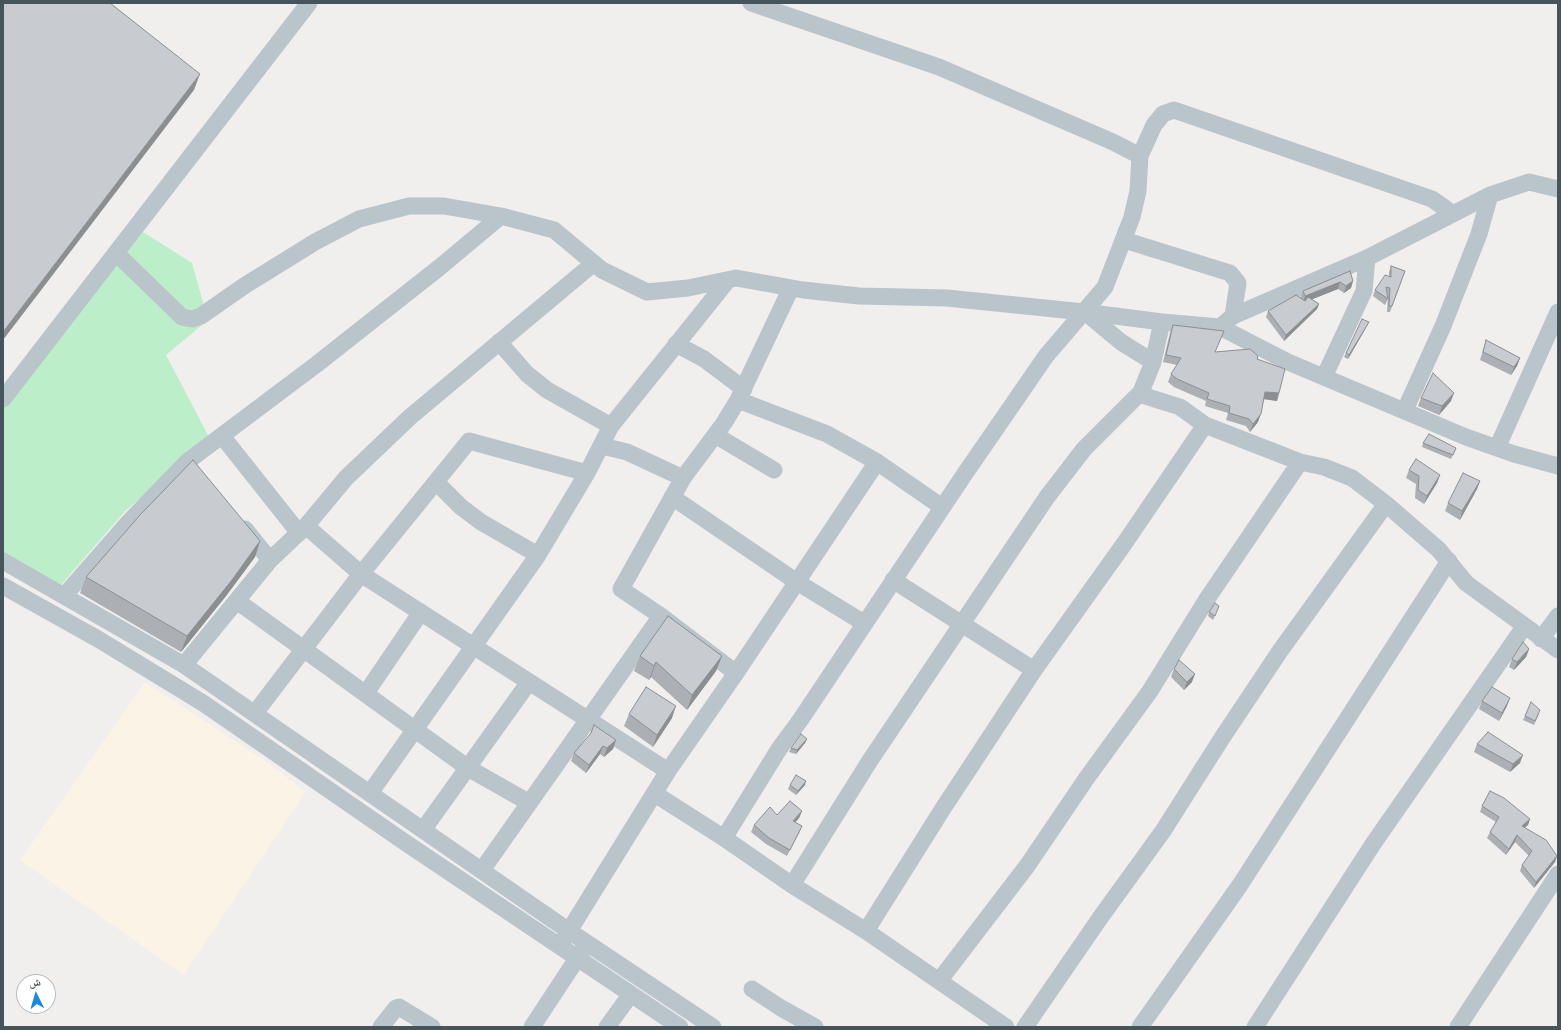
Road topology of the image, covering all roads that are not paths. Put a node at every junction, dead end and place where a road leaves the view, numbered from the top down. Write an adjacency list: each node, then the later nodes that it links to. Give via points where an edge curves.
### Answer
1 (309, 3): 9 (street)
2 (751, 3): 3 (street, via 939,67)
3 (1140, 156): 6 (street, via 1154,125 1163,114 1174,110 1432,199); 8 (street, via 1138,191)
4 (1558, 190): 5 (street, via 1529,182)
5 (1490, 196): 6 (street); 26 (street, via 1479,234)
6 (1453, 214): 10 (street)
7 (501, 216): 9 (street, via 444,206 408,206 359,219 316,242 201,316 192,319 182,317); 11 (street, via 554,230); 30 (street, via 428,277)
8 (1124, 240): 14 (street, via 1105,287); 16 (street, via 1230,273 1238,283)
9 (117, 254): 25 (street)
10 (1367, 258): 16 (street); 22 (street, via 1364,291)
11 (594, 263): 12 (street, via 602,270 647,292 688,288); 19 (street)
12 (728, 280): 13 (street, via 736,278); 20 (street)
13 (791, 288): 14 (street, via 858,296 946,298); 24 (street)
14 (1084, 312): 17 (street); 21 (street, via 1121,342); 42 (street, via 1046,356)
15 (1558, 312): 32 (street)
16 (1233, 316): 18 (street)
17 (1162, 322): 18 (street); 21 (street)
18 (1220, 327): 22 (street, via 1288,362)
19 (499, 342): 28 (street, via 527,374 547,390); 44 (street, via 410,417 346,478)
20 (676, 344): 24 (street, via 704,359); 28 (street)
21 (1153, 362): 23 (street)
22 (1324, 377): 26 (street)
23 (1141, 392): 27 (street, via 1144,396 1180,407); 60 (street, via 1084,449 1047,497)
24 (741, 395): 29 (street); 33 (street, via 828,434)
25 (3, 399)
26 (1405, 410): 32 (street)
27 (1205, 425): 34 (street); 68 (street)
28 (611, 426): 31 (street)
29 (715, 435): 36 (street); 38 (street)
30 (222, 436): 44 (street); 53 (street, via 193,467 127,524)
31 (602, 446): 37 (street); 38 (street, via 627,452)
32 (1497, 448): 35 (street)
33 (878, 462): 42 (street); 51 (street)
34 (1300, 462): 41 (street, via 1324,467 1352,478); 90 (street, via 1207,599 1150,691 1027,866)
35 (1558, 466)
36 (774, 470)
37 (587, 473): 39 (street, via 469,441); 45 (street)
38 (683, 478): 40 (street)
39 (437, 482): 45 (street, via 461,507 481,522); 49 (street)
40 (672, 497): 51 (street); 56 (street, via 621,589)
41 (1386, 504): 48 (street, via 1422,533); 101 (street, via 1280,651 1163,831)
42 (942, 507): 50 (street)
43 (235, 518): 46 (street)
44 (303, 530): 46 (street); 49 (street)
45 (538, 555): 64 (street)
46 (270, 560): 54 (street)
47 (3, 561): 53 (street)
48 (1449, 561): 61 (street, via 1466,583); 102 (street, via 1240,885)
49 (361, 574): 55 (street); 65 (street)
50 (893, 580): 59 (street); 60 (street)
51 (797, 582): 59 (street); 69 (street)
52 (3, 586): 62 (street)
53 (64, 596): 58 (street)
54 (237, 601): 65 (street); 67 (street)
55 (421, 612): 64 (street); 71 (street)
56 (661, 616): 69 (street); 73 (street)
57 (1558, 616): 63 (street)
58 (108, 622): 62 (street); 67 (street)
59 (864, 623): 81 (street, via 779,749)
60 (962, 624): 68 (street); 84 (street, via 869,762)
61 (1524, 626): 63 (street); 103 (street, via 1373,844)
62 (98, 639): 88 (street, via 209,707)
63 (1541, 639): 66 (street)
64 (475, 646): 70 (street); 74 (street)
65 (303, 650): 71 (street); 72 (street)
66 (1558, 650)
67 (184, 665): 72 (street)
68 (1034, 670): 86 (street)
69 (736, 674): 76 (street)
70 (529, 682): 73 (street); 75 (street)
71 (366, 693): 74 (street)
72 (255, 713): 77 (street)
73 (588, 719): 76 (street); 79 (street)
74 (413, 730): 75 (street); 77 (street)
75 (468, 768): 79 (street); 80 (street)
76 (668, 771): 78 (street)
77 (370, 793): 80 (street)
78 (655, 794): 81 (street); 85 (street)
79 (528, 802): 82 (street)
80 (423, 830): 82 (street)
81 (724, 838): 84 (street)
82 (482, 870): 85 (street)
83 (1558, 874): 104 (street)
84 (792, 885): 86 (street)
85 (569, 931): 87 (street); 88 (street)
86 (866, 931): 90 (street)
87 (587, 943): 89 (street); 98 (street)
88 (560, 946): 89 (street)
89 (577, 958): 92 (street); 95 (street)
90 (939, 981): 100 (street)
91 (752, 989): 99 (street)
92 (631, 994): 96 (street); 97 (street)
93 (381, 1027): 94 (street, via 399,1007)
94 (432, 1027)
95 (532, 1027)
96 (607, 1027)
97 (680, 1027)
98 (713, 1027)
99 (815, 1027)
100 (1006, 1027)
101 (1025, 1027)
102 (1140, 1027)
103 (1255, 1027)
104 (1458, 1027)

